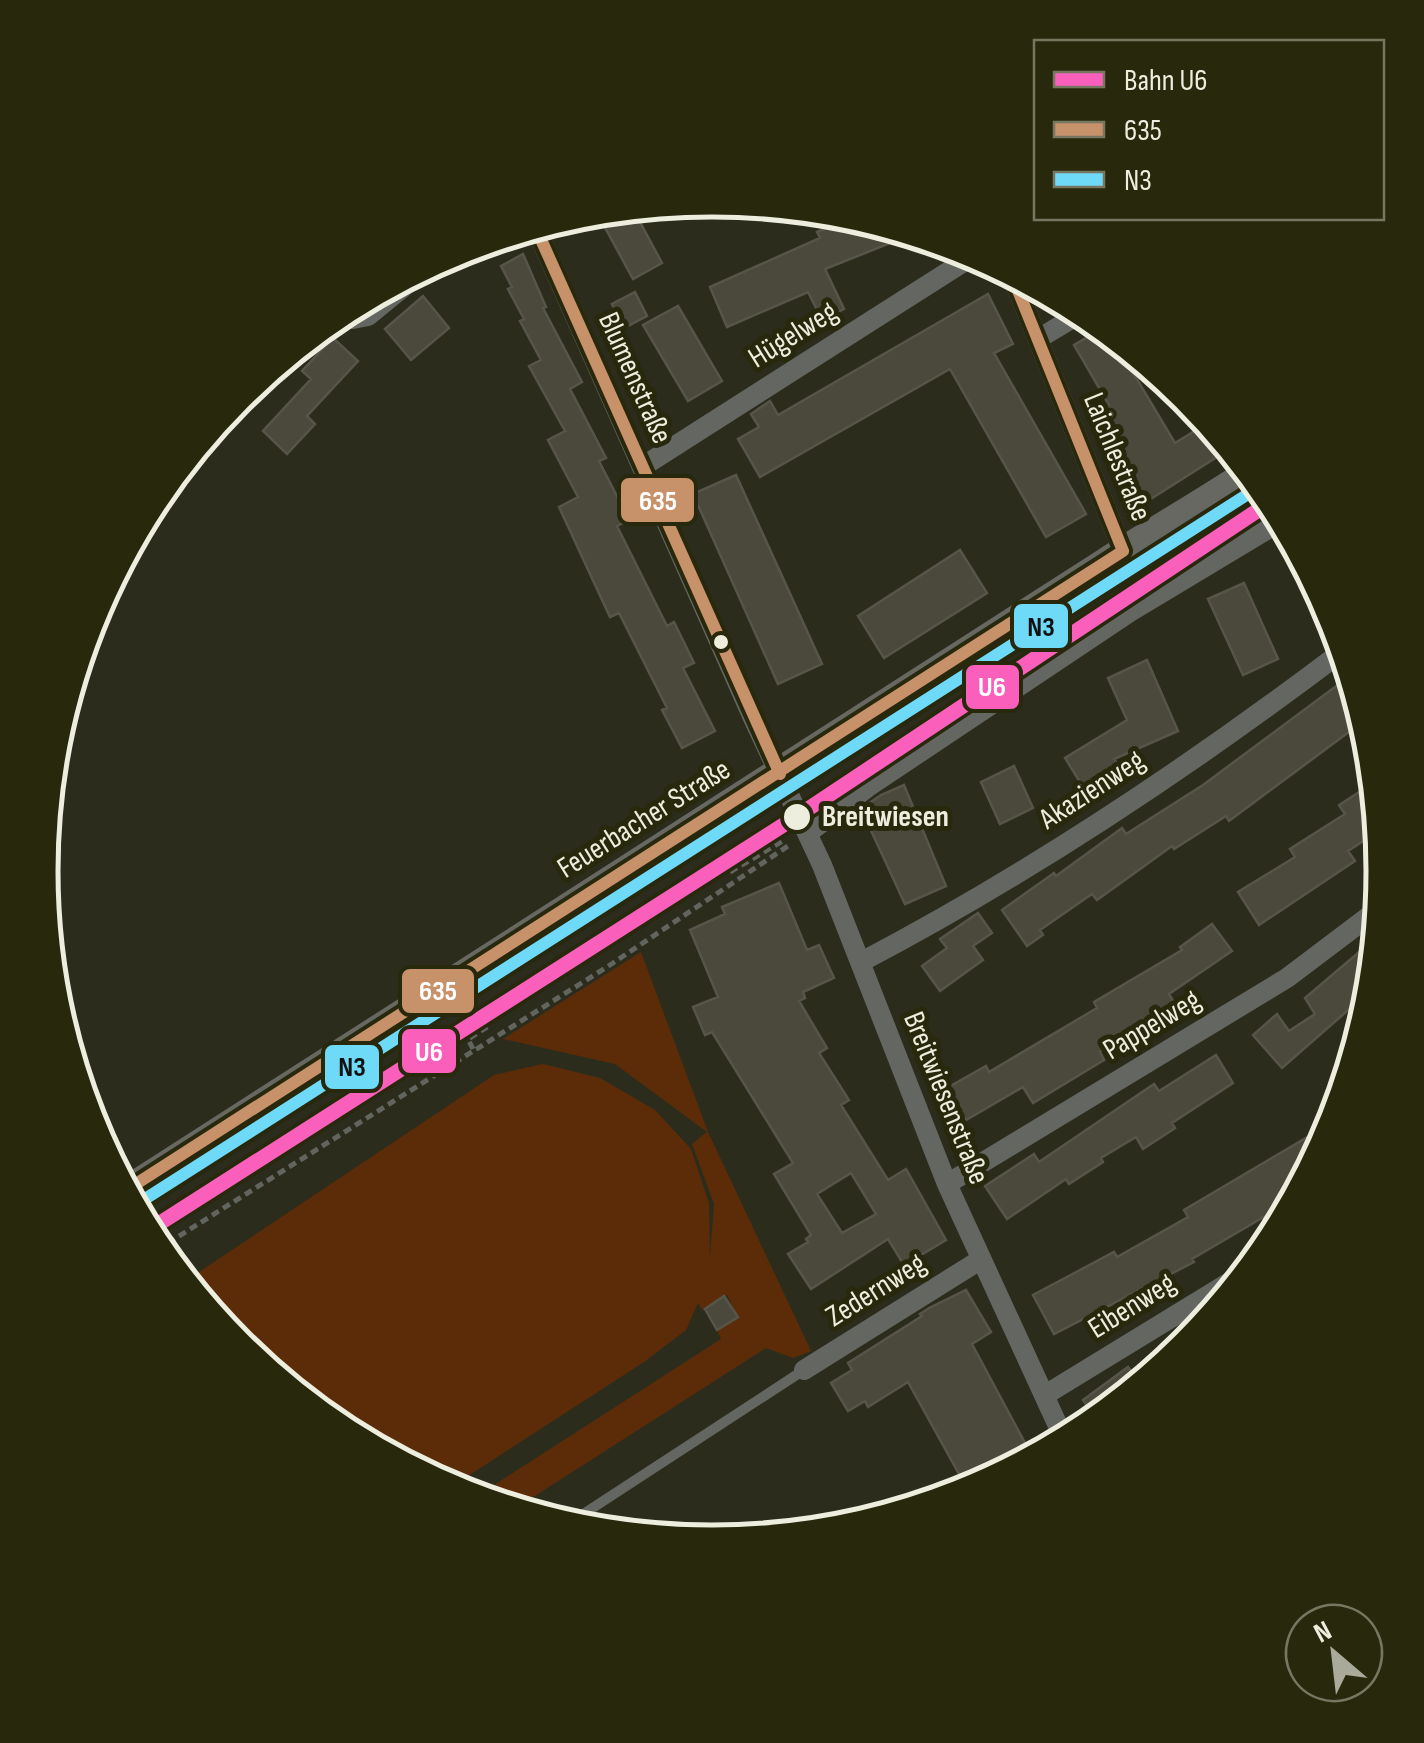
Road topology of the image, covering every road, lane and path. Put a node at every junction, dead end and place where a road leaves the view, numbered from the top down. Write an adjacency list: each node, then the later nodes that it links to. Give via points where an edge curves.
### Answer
1 (541, 240): 6 (street, Blumenstraße)
2 (958, 265): 6 (street, Hügelweg)
3 (1021, 295): 5 (street, Laichlestraße)
4 (1067, 322): 5 (street)
5 (1038, 339): 9 (street, Laichlestraße)
6 (642, 466): 11 (street, Blumenstraße)
7 (1236, 480): 9 (main road, Feuerbacher Straße)
8 (1269, 528): 12 (street, via 1130,612)
9 (1123, 551): 11 (main road, Feuerbacher Straße)
10 (1331, 660): 15 (street, Akazienweg, via 1135,799)
11 (780, 774): 12 (street, Breitwiesenstraße); 18 (main road, Feuerbacher Straße)
12 (808, 833): 13 (path, via 779,841); 15 (street, Breitwiesenstraße); 17 (path)
13 (730, 872)
14 (1365, 918): 19 (street, Pappelweg, via 1287,978)
15 (861, 962): 19 (street, Breitwiesenstraße)
16 (489, 1026): 17 (path, via 468,1039)
17 (473, 1049): 20 (path)
18 (137, 1183)
19 (947, 1184): 21 (street, Breitwiesenstraße)
20 (172, 1241)
21 (980, 1260): 23 (street, Zedernweg); 24 (street, Breitwiesenstraße)
22 (1213, 1292): 24 (street, Eibenweg)
23 (804, 1370): 26 (lane)
24 (1045, 1395): 25 (street, Breitwiesenstraße)
25 (1059, 1426)
26 (585, 1513)

